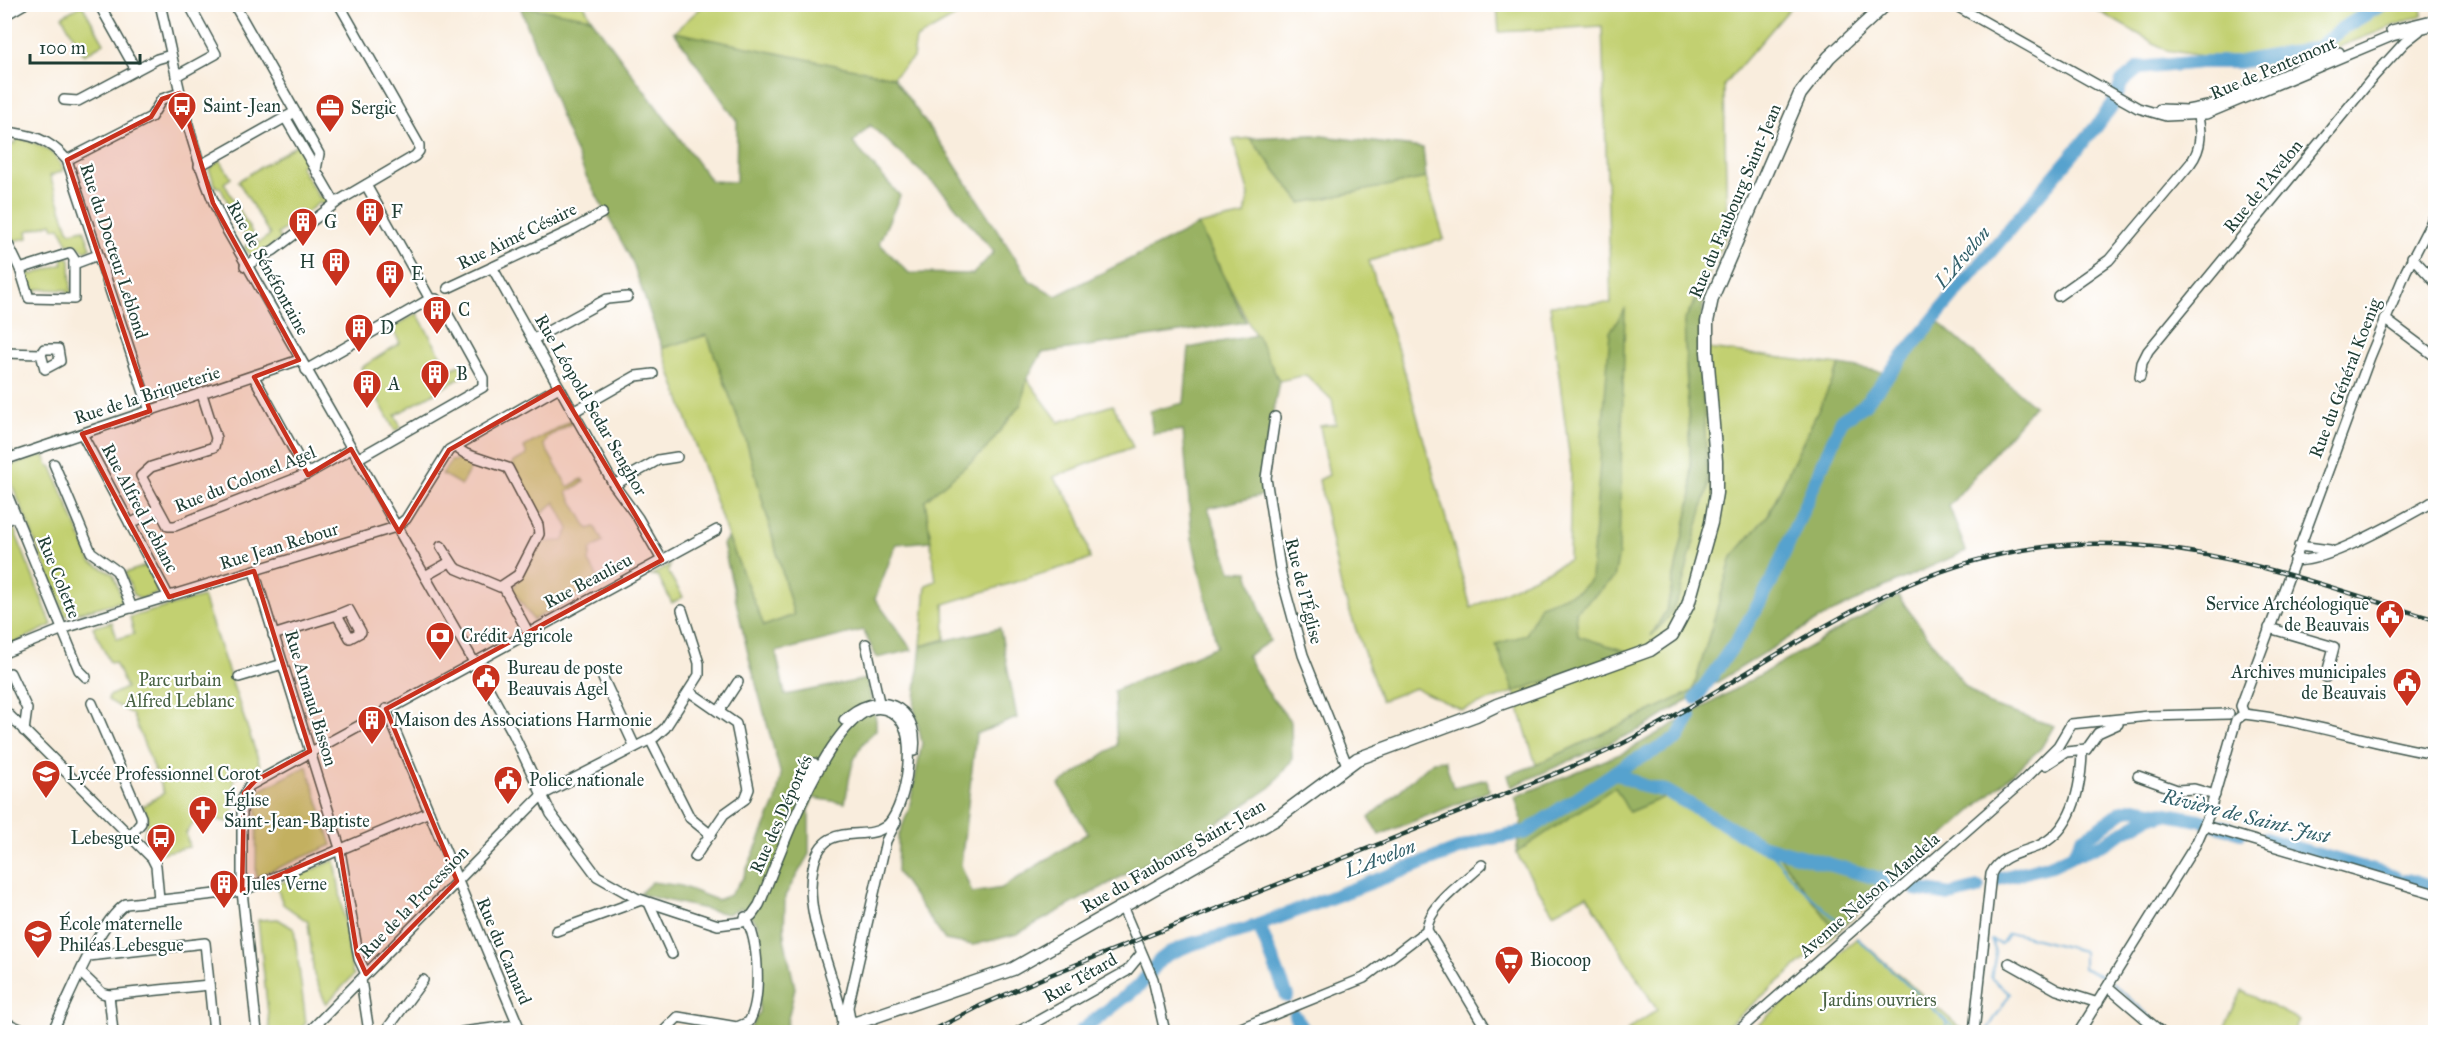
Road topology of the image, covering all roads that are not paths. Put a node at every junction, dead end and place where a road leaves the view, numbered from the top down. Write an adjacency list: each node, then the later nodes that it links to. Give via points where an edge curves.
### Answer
1 (24, 4): 10 (street)
2 (99, 4): 16 (street)
3 (171, 4): 9 (street)
4 (189, 4): 18 (street, via 216,54)
5 (234, 4): 21 (street)
6 (339, 4): 28 (street, via 419,147 415,156)
7 (1886, 4): 123 (main road, Rue du Faubourg Saint-Jean, via 1824,62 1800,94 1714,292 1706,346 1717,481 1714,510 1702,553 1670,628 1625,659 1369,753)
8 (1953, 4): 22 (street, Rue de Pentemont, via 2124,99 2151,108)
9 (160, 7): 15 (street, Rue de Sénéfontaine)
10 (5, 15)
11 (2436, 19): 13 (street, Rue de Pentemont, via 2409,24)
12 (2431, 26): 13 (street, Rue de Pentemont); 14 (street, Rue de l'Avelon, via 2408,39)
13 (2387, 36): 14 (street, via 2395,45); 17 (street, via 2386,55); 22 (street, Rue de Pentemont)
14 (2394, 54): 17 (street, Rue de l'Avelon)
15 (171, 55): 16 (street); 18 (street, Rue de Sénéfontaine)
16 (136, 70): 20 (street, via 78,101)
17 (2375, 75): 55 (street, Rue de l'Avelon, via 2148,351)
18 (176, 76): 19 (street, Rue de Sénéfontaine)
19 (180, 93): 25 (street, Rue du Docteur Leblond, via 162,99 151,117); 26 (street, Rue de Sénéfontaine)
20 (64, 100)
21 (294, 112): 23 (street); 27 (street, via 319,154)
22 (2197, 112): 43 (street, via 2200,145 2190,164 2109,260)
23 (285, 117): 26 (street); 27 (street)
24 (4, 132): 25 (street, via 38,137)
25 (67, 160): 35 (street, Rue du Docteur Leblond)
26 (199, 166): 38 (street, Rue de Sénéfontaine)
27 (316, 170): 29 (street)
28 (366, 185): 29 (street); 45 (street)
29 (335, 203): 38 (street, via 274,250)
30 (602, 213): 39 (street, Rue Aimé Césaire)
31 (2436, 213): 36 (street, Rue du Général Koenig)
32 (4, 236): 33 (street)
33 (14, 251): 34 (street); 40 (street)
34 (4, 255)
35 (98, 255): 37 (street); 58 (street, Rue du Docteur Leblond)
36 (2412, 257): 41 (street); 46 (street, Rue du Général Koenig)
37 (74, 264): 40 (street, via 70,253); 40 (street, via 74,299 29,298)
38 (245, 266): 51 (street, Rue de Sénéfontaine)
39 (492, 267): 42 (street, Rue Aimé Césaire); 47 (street, Rue Léopold Sedar Senghor)
40 (20, 269)
41 (2436, 284)
42 (448, 288)
43 (2058, 296)
44 (627, 297): 47 (street, via 607,299)
45 (430, 299): 52 (street); 67 (street, via 442,304 483,378 483,387)
46 (2385, 319): 50 (street); 80 (street, Rue du Général Koenig)
47 (532, 340): 56 (street, Rue Léopold Sedar Senghor)
48 (4, 353): 49 (street)
49 (40, 354)
50 (2436, 357)
51 (299, 360): 52 (street, Rue de Sénéfontaine); 54 (street, Rue de la Briqueterie)
52 (306, 370): 64 (street, Rue de Sénéfontaine)
53 (653, 374): 59 (street, via 636,376)
54 (254, 377): 57 (street, Rue de la Briqueterie); 69 (street)
55 (2140, 377)
56 (559, 387): 59 (street, Rue Léopold Sedar Senghor); 63 (street)
57 (202, 394): 58 (street, Rue de la Briqueterie); 73 (street, via 216,444 143,472 141,479)
58 (150, 411): 61 (street, Rue de la Briqueterie)
59 (573, 412): 70 (street, Rue Léopold Sedar Senghor)
60 (1275, 417): 123 (street, Rue de l'Église, via 1266,478 1278,564 1304,656)
61 (82, 434): 66 (street, Rue de la Briqueterie); 76 (street, Rue Alfred Leblanc)
62 (4, 444): 66 (street)
63 (455, 447): 77 (street, via 445,455 406,519); 87 (street, via 506,466 539,528 538,540 518,575)
64 (351, 449): 67 (street, Rue de Sénéfontaine); 69 (street, Rue du Colonel Agel)
65 (677, 457): 70 (street, via 658,460)
66 (7, 459)
67 (357, 459): 77 (street, Rue de Sénéfontaine)
68 (54, 464): 89 (street, via 91,552 117,571)
69 (307, 474): 73 (street, Rue du Colonel Agel, via 172,526 164,522)
70 (614, 485): 82 (street, Rue Léopold Sedar Senghor)
71 (4, 487): 74 (street, Rue Colette)
72 (2436, 500): 81 (street, via 2387,528)
73 (157, 509): 76 (street)
74 (16, 516): 75 (street); 93 (street, Rue Colette)
75 (4, 521)
76 (130, 524): 88 (street, Rue Alfred Leblanc)
77 (396, 527): 85 (street, Rue Jean Rebour); 86 (street)
78 (717, 530): 82 (street, Rue Beaulieu)
79 (441, 546): 84 (street)
80 (2300, 546): 81 (street); 83 (street, Rue du Général Koenig)
81 (2334, 550): 83 (street, via 2303,561)
82 (662, 560): 94 (street, Rue Beaulieu)
83 (2294, 560): 92 (street, Rue du Général Koenig)
84 (450, 562): 86 (street); 87 (street, via 489,585)
85 (254, 571): 88 (street, Rue Jean Rebour); 95 (street, Rue Arnaud Bisson)
86 (425, 576): 98 (street)
87 (503, 586): 94 (street)
88 (170, 597): 89 (street, Rue Jean Rebour)
89 (132, 608): 93 (street, Rue Jean Rebour)
90 (682, 610): 106 (street, Rue de la Procession, via 699,667)
91 (337, 615): 95 (street)
92 (2269, 628): 104 (street, via 2334,647); 112 (street, Rue du Général Koenig)
93 (62, 629): 97 (street, Rue Jean Rebour); 103 (street, Rue Colette, via 79,670)
94 (528, 633): 98 (street, Rue Beaulieu)
95 (273, 635): 99 (street, Rue Arnaud Bisson)
96 (866, 644): 107 (street)
97 (6, 651)
98 (474, 662): 109 (street, Rue Beaulieu); 126 (street)
99 (283, 664): 101 (street); 120 (street, Rue Arnaud Bisson)
100 (10, 673): 115 (street, via 27,709)
101 (239, 676)
102 (602, 676): 119 (street)
103 (86, 677)
104 (2326, 677)
105 (738, 682): 111 (street)
106 (690, 692): 111 (street); 117 (street, Rue de la Procession, via 665,728)
107 (879, 702): 133 (street, via 901,711 915,736 904,806); 143 (street, Rue des Déportés, via 852,713 823,747)
108 (92, 703): 132 (street, via 141,819)
109 (386, 709): 120 (street, Rue Beaulieu); 128 (street, Rue du Camard)
110 (4, 711): 115 (street)
111 (719, 711): 131 (street, via 737,726 749,789 745,799 727,811)
112 (2237, 714): 113 (street); 122 (street, via 2266,715); 127 (street, Rue du Général Koenig)
113 (2134, 718): 114 (street); 118 (street, via 2101,731)
114 (2084, 723): 116 (street, via 2071,724); 118 (street, via 2092,729)
115 (24, 731): 132 (street)
116 (2064, 734): 121 (street, via 2066,744); 125 (street, Avenue Nelson Mandela, via 2058,746)
117 (650, 740): 119 (street, Rue de la Procession); 131 (street, via 690,818)
118 (2094, 741): 121 (street, via 2088,749)
119 (635, 747): 126 (street, Rue de la Procession)
120 (310, 751): 134 (street, Rue Arnaud Bisson); 138 (street, Rue Beaulieu, via 255,781 244,793)
121 (2078, 751): 125 (street, Avenue Nelson Mandela, via 2063,753); 177 (street, via 2079,789 2061,826 2044,843 2003,859 1991,874)
122 (2436, 754)
123 (1347, 765): 142 (main road, Rue du Faubourg Saint-Jean, via 1280,816)
124 (2138, 776): 127 (street, via 2177,790 2194,789)
125 (2022, 782): 176 (street, Avenue Nelson Mandela)
126 (542, 795): 137 (street, Rue de la Procession); 141 (street, via 593,872)
127 (2215, 795): 129 (street, Rue du Général Koenig)
128 (429, 812): 134 (street); 137 (street, Rue du Camard)
129 (2206, 822): 139 (street, via 2252,840); 153 (street, Rue du Général Koenig, via 2172,886)
130 (879, 830): 133 (street, via 885,834); 143 (street, Rue des Déportés, via 889,823 900,804 909,749 902,722 890,712 877,709 853,720 823,759 759,905); 157 (street, via 833,838 820,849 813,866 811,885 818,932)
131 (711, 835): 135 (street)
132 (130, 836): 140 (street, via 155,863)
133 (886, 842): 156 (street)
134 (340, 849): 138 (street); 151 (street, Rue Arnaud Bisson)
135 (695, 857)
136 (1482, 866): 144 (street, via 1434,910)
137 (457, 881): 151 (street, Rue de la Procession); 161 (street, Rue du Camard)
138 (242, 891): 140 (street); 166 (street)
139 (2436, 894)
140 (159, 899): 148 (street, via 124,905)
141 (645, 901): 143 (street, via 725,920); 145 (street); 146 (street)
142 (1122, 906): 147 (street, Rue Tétard); 160 (main road, Rue du Faubourg Saint-Jean, via 1009,971)
143 (745, 917): 171 (street, via 755,942 756,997 751,1019 742,1027 678,1017)
144 (1427, 930): 174 (street, via 1364,978); 175 (street)
145 (556, 931)
146 (672, 954)
147 (1141, 954): 172 (street, Rue Tétard, via 1127,971); 173 (street, via 1153,979)
148 (88, 956): 150 (street); 154 (street, via 205,943)
149 (2009, 963): 158 (street, via 2057,990)
150 (81, 972): 155 (street); 163 (street)
151 (363, 977): 167 (street, Rue de la Procession); 168 (street, Rue Arnaud Bisson)
152 (423, 980): 169 (street)
153 (2111, 983): 158 (street, Rue du Général Koenig); 179 (street)
154 (210, 985): 155 (street); 165 (street)
155 (109, 995): 164 (street)
156 (851, 995): 157 (street, via 846,1000); 160 (street, via 848,1012)
157 (837, 996): 160 (street)
158 (2098, 1003): 178 (street, Rue du Général Koenig)
159 (4, 1022): 162 (street)
160 (852, 1028)
161 (519, 1029): 170 (street)
162 (27, 1032)
163 (52, 1032)
164 (113, 1032)
165 (214, 1032)
166 (257, 1032)
167 (309, 1032)
168 (369, 1032)
169 (385, 1032)
170 (462, 1032)
171 (663, 1032)
172 (1018, 1032)
173 (1166, 1032)
174 (1231, 1032)
175 (1488, 1032)
176 (1737, 1032)
177 (1974, 1032)
178 (2079, 1032)
179 (2162, 1032)

